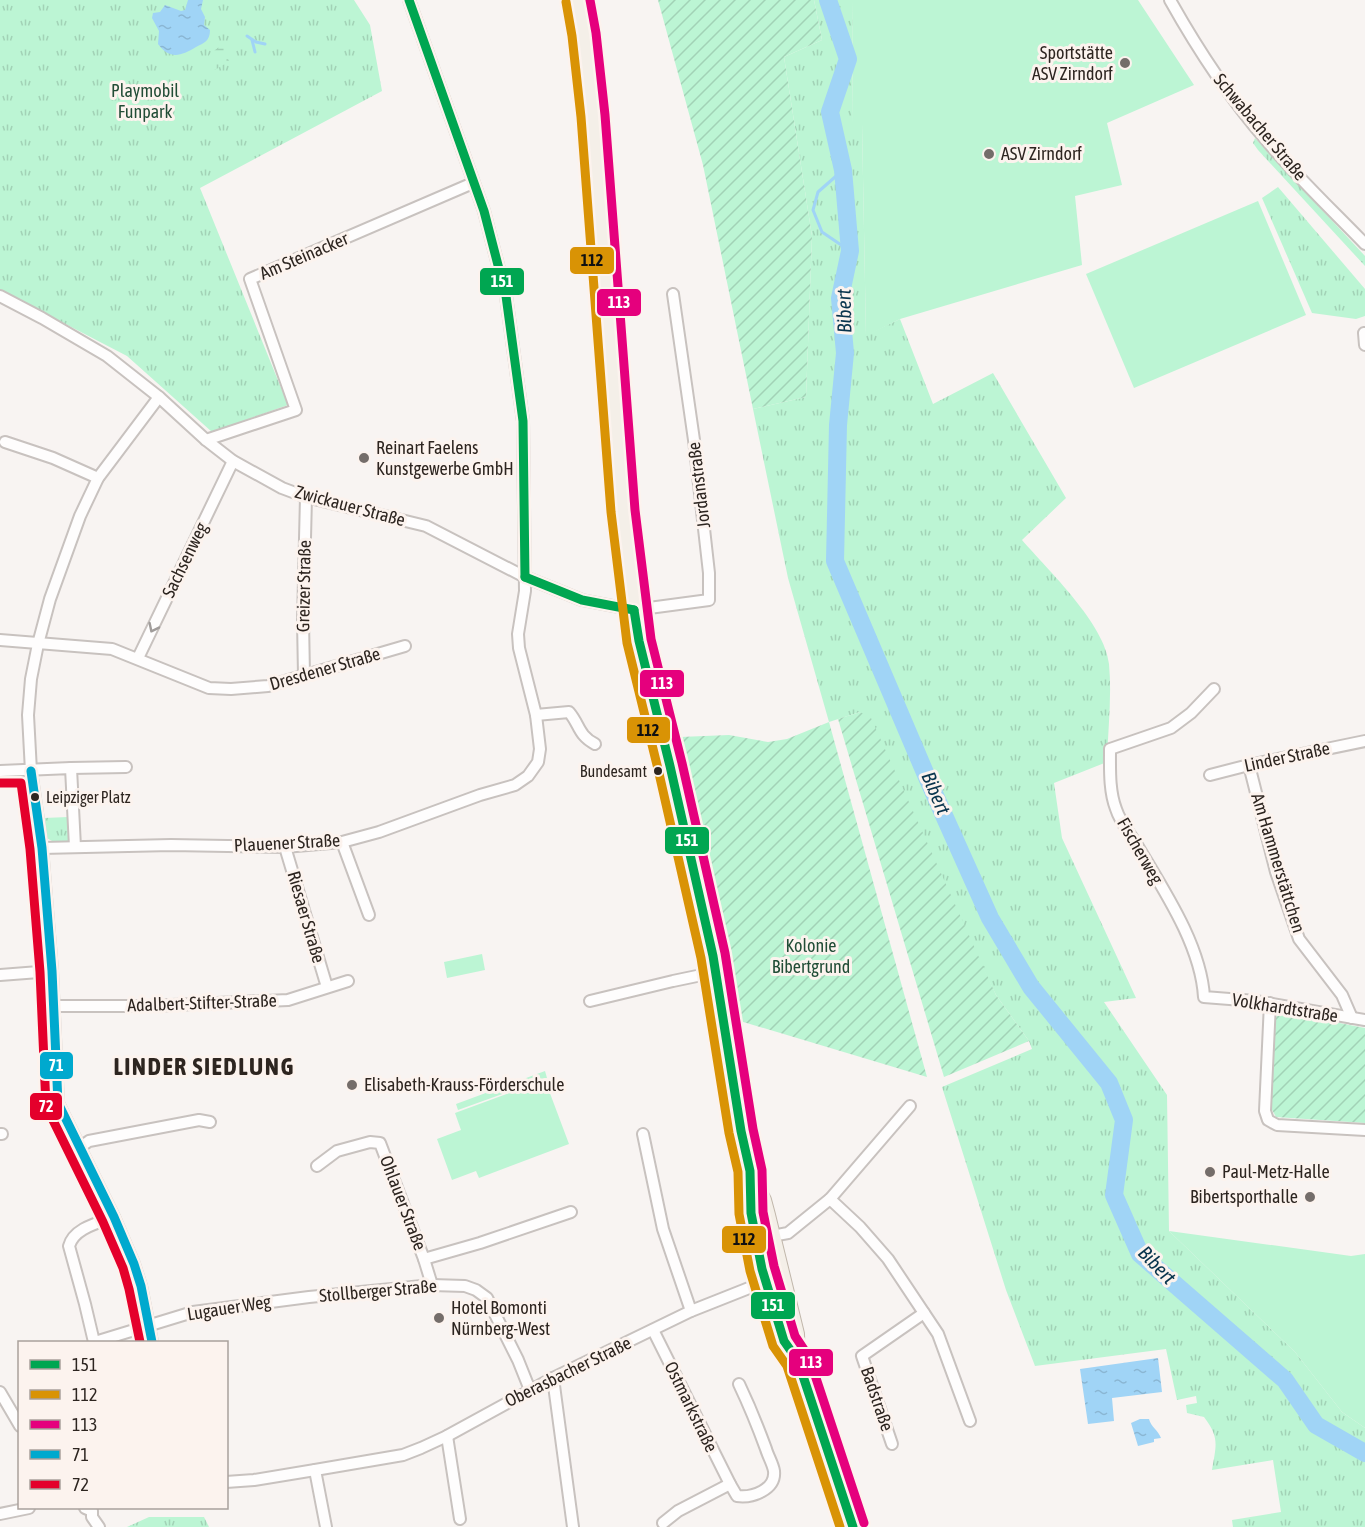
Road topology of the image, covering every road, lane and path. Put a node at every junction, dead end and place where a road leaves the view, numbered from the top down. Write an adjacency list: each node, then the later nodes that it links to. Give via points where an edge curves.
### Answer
1 (409, 0): 4 (street, Plauener Straße)
2 (578, 0): 17 (main road, via 593,116)
3 (1170, 0): 5 (street, Schwabacher Straße, via 1220,81 1254,126)
4 (473, 183): 11 (street, Am Steinacker, via 250,279 296,410); 16 (street, Plauener Straße, via 506,296 523,420)
5 (1365, 244)
6 (673, 294): 17 (street, Jordanstraße, via 699,484 709,600)
7 (0, 297): 10 (street, Zwickauer Straße, via 107,356)
8 (1364, 333): 9 (street)
9 (1365, 345)
10 (159, 397): 11 (street, Zwickauer Straße); 14 (street)
11 (206, 440): 13 (street, Zwickauer Straße)
12 (5, 442): 14 (street)
13 (233, 461): 15 (street, Zwickauer Straße); 21 (street, Sachsenweg, one-way to 21)
14 (98, 478): 19 (street, via 66,550)
15 (306, 497): 16 (street, Zwickauer Straße, via 426,526); 22 (street, Greizer Straße)
16 (525, 577): 17 (street, Zwickauer Straße, via 582,600); 24 (street, Plauener Straße, via 519,648)
17 (634, 610): 39 (main road)
18 (0, 640): 19 (street, Dresdener Straße)
19 (38, 644): 21 (street, Dresdener Straße, via 112,649); 31 (street, via 28,715)
20 (405, 646): 22 (street, Dresdener Straße)
21 (138, 658): 22 (street, Dresdener Straße, via 209,688 268,686)
22 (304, 675)
23 (1214, 689): 43 (street, Fischerweg, via 1171,728 1110,749 1116,809 1170,902 1192,949)
24 (536, 716): 26 (street, via 569,712 585,738); 33 (street, Plauener Straße, via 538,762 520,782)
25 (1365, 741): 27 (street, Linder Straße)
26 (595, 744)
27 (1249, 765): 32 (street, Linder Straße); 47 (street, Am Hammerstättchen, via 1276,872 1299,939 1342,995)
28 (126, 767): 29 (street)
29 (71, 768): 31 (street); 34 (street)
30 (0, 771): 31 (street)
31 (31, 771): 36 (street)
32 (1210, 775)
33 (342, 842): 35 (street, Plauener Straße); 37 (street)
34 (75, 847): 35 (street, Plauener Straße); 36 (street, Plauener Straße)
35 (285, 847): 42 (street, Riesaer Straße)
36 (42, 848): 38 (street)
37 (369, 915)
38 (52, 971): 40 (street); 46 (street)
39 (716, 972): 44 (street); 55 (main road)
40 (0, 975)
41 (348, 981): 42 (street, Adalbert-Stifter-Straße)
42 (327, 987): 46 (street, Adalbert-Stifter-Straße, via 288,999)
43 (1204, 997): 45 (street, Volkhardtstraße)
44 (590, 1001)
45 (1270, 1003): 47 (street, Volkhardtstraße); 51 (street, via 1265,1111 1268,1120 1277,1125)
46 (53, 1006): 53 (street, via 58,1103)
47 (1352, 1018): 48 (street, Volkhardtstraße)
48 (1365, 1020)
49 (910, 1106): 56 (street)
50 (210, 1122): 53 (street, via 199,1120 89,1141)
51 (1365, 1130)
52 (643, 1134): 66 (street, via 663,1229)
53 (79, 1148): 58 (street)
54 (318, 1166): 61 (street, Ohlauer Straße, via 337,1151 380,1143)
55 (750, 1171): 59 (main road, via 764,1200); 60 (main road)
56 (830, 1199): 59 (street, via 788,1233); 67 (street, via 888,1259)
57 (571, 1212): 61 (street, Ohlauer Straße)
58 (114, 1217): 68 (street, via 134,1264); 70 (street, via 70,1239)
59 (773, 1236): 60 (street); 62 (main road)
60 (756, 1239): 63 (main road)
61 (424, 1259): 64 (street, Ohlauer Straße)
62 (783, 1280): 63 (street, Oberasbacher Straße); 73 (main road, via 797,1335)
63 (766, 1284): 66 (street, Oberasbacher Straße); 73 (main road, via 784,1341)
64 (432, 1286): 65 (street, Stollberger Straße); 76 (street, Stollberger Straße, via 465,1287 488,1298)
65 (309, 1297): 68 (street, Lugauer Weg, via 193,1312)
66 (691, 1311): 69 (street, Oberasbacher Straße)
67 (924, 1313): 78 (street, via 938,1334); 81 (street, Badstraße, via 862,1356)
68 (150, 1325): 71 (street, Lugauer Weg); 72 (street)
69 (653, 1330): 74 (street, Oberasbacher Straße); 84 (street, Ostmarkstraße)
70 (94, 1341)
71 (97, 1341)
72 (152, 1341)
73 (798, 1361): 93 (main road)
74 (553, 1378): 76 (street, Oberasbacher Straße); 92 (street)
75 (739, 1384): 84 (street, via 774,1472 772,1483 747,1497 737,1496)
76 (530, 1390): 80 (street, Oberasbacher Straße)
77 (0, 1392): 79 (street)
78 (969, 1421)
79 (18, 1423)
80 (447, 1436): 82 (street, Oberasbacher Straße, via 403,1455); 88 (street)
81 (892, 1444)
82 (315, 1470): 83 (street, Oberasbacher Straße); 91 (street)
83 (228, 1482)
84 (730, 1484): 89 (street)
85 (24, 1509): 87 (street)
86 (90, 1509): 90 (street)
87 (0, 1514)
88 (460, 1520)
89 (663, 1523)
90 (99, 1527)
91 (326, 1527)
92 (573, 1527)
93 (853, 1527)

